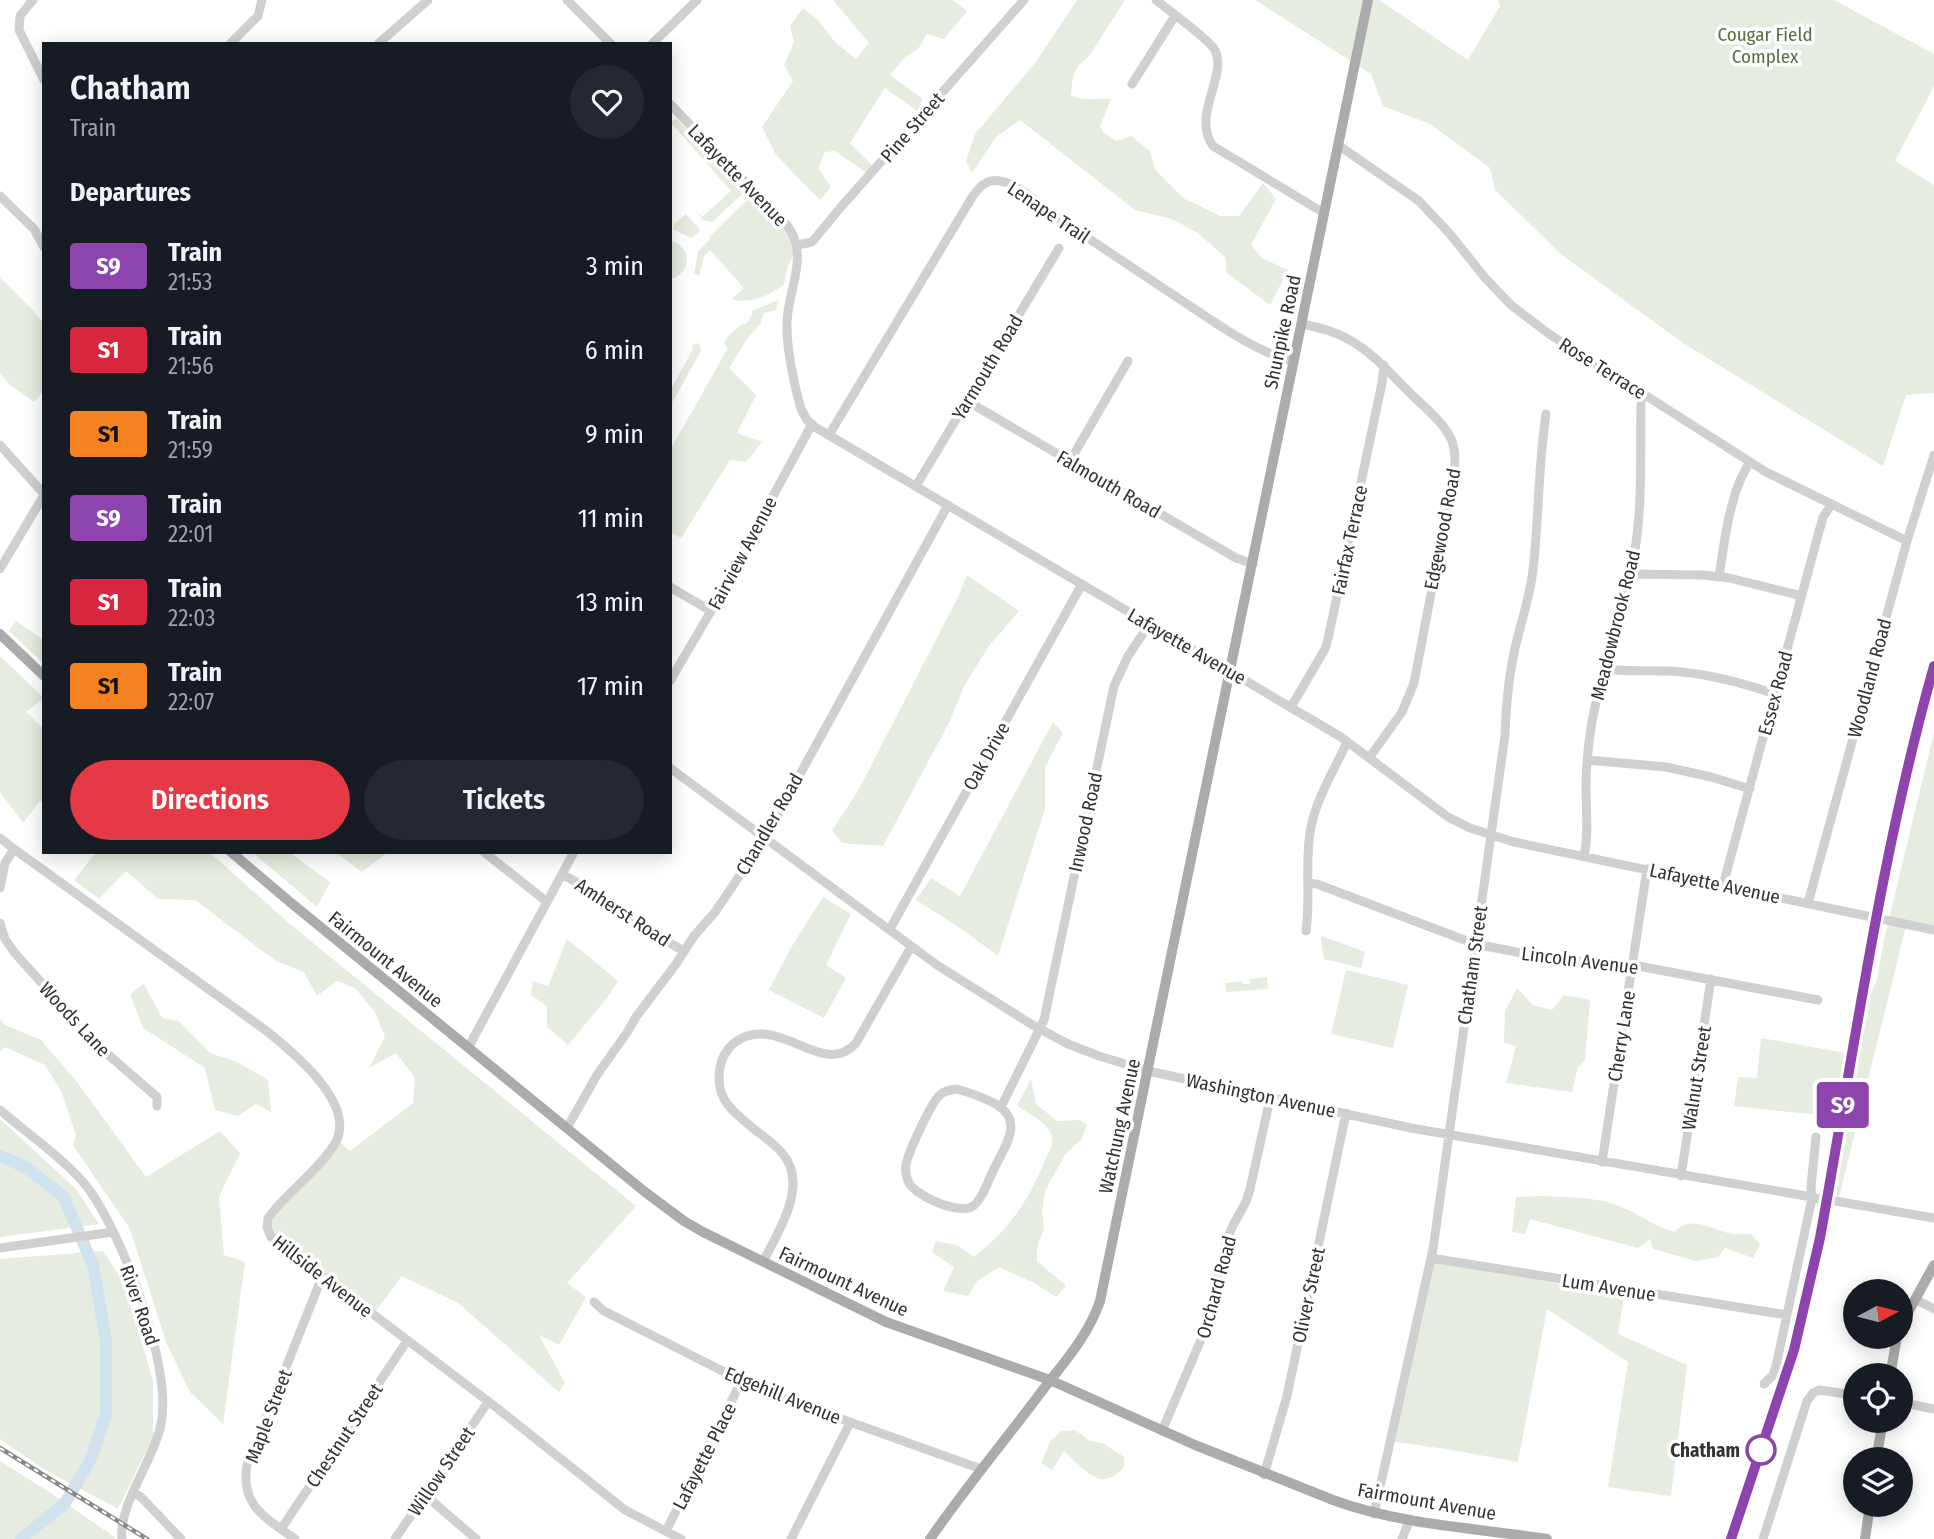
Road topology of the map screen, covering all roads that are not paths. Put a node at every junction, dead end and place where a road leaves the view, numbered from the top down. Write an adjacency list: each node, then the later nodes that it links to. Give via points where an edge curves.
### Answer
1 (33, 0): 14 (street, via 19,16 19,30)
2 (262, 0): 10 (street, via 258,16)
3 (428, 0): 11 (street)
4 (567, 0): 12 (street)
5 (696, 0): 13 (street)
6 (1024, 0): 21 (street, Pine Street, via 816,239)
7 (1157, 0): 9 (street)
8 (1368, 0): 17 (main road, Shunpike Road)
9 (1175, 16): 15 (street); 19 (street, via 1216,54 1205,124 1213,146)
10 (232, 42)
11 (380, 42)
12 (609, 42)
13 (654, 42)
14 (42, 76)
15 (1132, 84)
16 (672, 106): 21 (street, Lafayette Avenue, via 787,225)
17 (1338, 145): 19 (main road, Shunpike Road); 27 (street, Rose Terrace, via 1426,208 1520,313)
18 (0, 196): 20 (street, via 34,229)
19 (1324, 213): 23 (main road, Shunpike Road)
20 (42, 243)
21 (797, 245): 30 (street, Lafayette Avenue, via 787,336 799,402)
22 (1059, 248): 28 (street, Yarmouth Road)
23 (1302, 324): 25 (main road, Shunpike Road); 26 (street, Edgewood Road, via 1340,334)
24 (1128, 361): 34 (street)
25 (1294, 362): 31 (street, Lenape Trail, via 1237,337 1016,187 990,180 971,199); 42 (main road, Shunpike Road)
26 (1384, 365): 57 (street, Fairfax Terrace, via 1328,639); 59 (street, Edgewood Road, via 1443,427 1452,441 1455,460 1414,683 1402,712)
27 (1643, 393): 35 (street, Rose Terrace); 44 (street, Meadowbrook Road, via 1640,512)
28 (967, 401): 34 (street, Falmouth Road); 36 (street, Yarmouth Road)
29 (1546, 414): 63 (street, Chatham Street, via 1533,572 1514,654)
30 (812, 424): 31 (street, Lafayette Avenue); 49 (street, Fairview Avenue)
31 (829, 435): 36 (street, Lafayette Avenue)
32 (0, 445): 37 (street)
33 (1934, 455): 41 (street, Woodland Road)
34 (1070, 461): 42 (street, Falmouth Road)
35 (1750, 462): 39 (street, Rose Terrace); 45 (street, via 1742,474 1725,536)
36 (916, 486): 40 (street, Lafayette Avenue)
37 (42, 492)
38 (42, 497): 43 (street)
39 (1832, 504): 41 (street, Rose Terrace); 48 (street, Essex Road, via 1823,517)
40 (948, 505): 46 (street, Lafayette Avenue); 65 (street, Chandler Road)
41 (1907, 541): 77 (street, Woodland Road)
42 (1253, 564): 53 (main road, Shunpike Road)
43 (0, 569)
44 (1630, 574): 45 (street); 52 (street, Meadowbrook Road)
45 (1719, 577): 48 (street)
46 (1082, 584): 50 (street, Lafayette Avenue); 79 (street, Oak Drive)
47 (672, 588): 49 (street)
48 (1802, 596): 56 (street, Essex Road)
49 (711, 611): 55 (street, Fairview Avenue)
50 (1150, 623): 53 (street, Lafayette Avenue); 88 (street, Inwood Road, via 1114,686)
51 (0, 634): 54 (main road)
52 (1605, 669): 56 (street, via 1684,672); 60 (street, Meadowbrook Road)
53 (1231, 671): 57 (street, Lafayette Avenue); 90 (main road, Watchung Avenue)
54 (42, 674)
55 (672, 678)
56 (1775, 694): 62 (street, Essex Road)
57 (1291, 706): 58 (street, Lafayette Avenue)
58 (1348, 742): 59 (street, Lafayette Avenue); 73 (street, via 1314,816)
59 (1369, 758): 63 (street, Lafayette Avenue, via 1448,817)
60 (1588, 760): 62 (street, via 1666,766); 70 (street, Meadowbrook Road)
61 (672, 769): 65 (street, Washington Avenue)
62 (1749, 789): 74 (street, Essex Road)
63 (1491, 835): 70 (street, Lafayette Avenue); 82 (street, Chatham Street)
64 (0, 838): 66 (street, Hillside Avenue)
65 (765, 838): 79 (street, Washington Avenue); 84 (street, Chandler Road)
66 (14, 849): 75 (street, via 5,863); 108 (street, Hillside Avenue, via 268,1032 324,1087 340,1121 337,1140 267,1222 271,1237)
67 (233, 854): 89 (main road, Fairmount Avenue)
68 (487, 854): 76 (street)
69 (573, 854): 72 (street)
70 (1584, 856): 71 (street, Lafayette Avenue)
71 (1647, 869): 74 (street, Lafayette Avenue); 85 (street, Cherry Lane)
72 (562, 874): 76 (street); 84 (street, Amherst Road, via 618,914)
73 (1309, 883): 81 (street); 82 (street, Lincoln Avenue)
74 (1723, 885): 77 (street, Lafayette Avenue)
75 (0, 888)
76 (547, 902): 89 (street)
77 (1808, 903): 80 (street, Lafayette Avenue)
78 (0, 923): 92 (street, Woods Lane, via 14,952 97,1045 157,1097)
79 (890, 929): 83 (street, Washington Avenue)
80 (1934, 930)
81 (1306, 931)
82 (1475, 944): 85 (street, Lincoln Avenue, via 1552,959); 97 (street, Chatham Street)
83 (911, 947): 88 (street, Washington Avenue); 106 (street, via 847,1051 822,1053 763,1033 736,1041 725,1053 719,1079 723,1100 782,1152 790,1167 793,1188 789,1208)
84 (684, 951): 96 (street, Chandler Road, via 597,1075)
85 (1633, 965): 86 (street, Lincoln Avenue); 99 (street, Cherry Lane)
86 (1711, 979): 87 (street, Lincoln Avenue); 100 (street, Walnut Street)
87 (1818, 1000)
88 (1040, 1029): 90 (street, Washington Avenue, via 1068,1044); 93 (street, Inwood Road)
89 (468, 1048): 96 (main road, Fairmount Avenue)
90 (1148, 1071): 91 (street, Washington Avenue); 115 (main road, Watchung Avenue, via 1100,1301 1090,1325)
91 (1270, 1099): 95 (street, Washington Avenue); 123 (street, Orchard Road, via 1250,1189 1227,1240 1205,1331)
92 (158, 1106)
93 (1001, 1107): 93 (street, via 1010,1117 1009,1139 972,1207 946,1206 911,1187 906,1164 941,1094 963,1091)
94 (0, 1110): 103 (street, River Road, via 78,1176)
95 (1346, 1114): 97 (street, Washington Avenue); 125 (street, Oliver Street, via 1287,1396)
96 (567, 1129): 106 (main road, Fairmount Avenue, via 684,1221)
97 (1448, 1135): 99 (street, Washington Avenue); 105 (street, Chatham Street)
98 (1816, 1136): 101 (street)
99 (1602, 1162): 100 (street, Washington Avenue)
100 (1681, 1176): 101 (street, Washington Avenue)
101 (1812, 1198): 102 (street, Washington Avenue); 113 (street)
102 (1934, 1218)
103 (113, 1232): 104 (street); 126 (street, River Road, via 147,1321 163,1388 157,1443)
104 (0, 1248)
105 (1431, 1258): 113 (street, Lum Avenue); 128 (street, Chatham Street)
106 (763, 1262): 115 (main road, Fairmount Avenue, via 886,1322)
107 (1934, 1265): 109 (main road)
108 (322, 1277): 114 (street, Hillside Avenue); 131 (street, Maple Street, via 247,1465 251,1502)
109 (1915, 1299): 111 (main road); 112 (street)
110 (594, 1302): 116 (street, Edgehill Avenue)
111 (1913, 1303)
112 (1934, 1310)
113 (1787, 1315): 117 (street, via 1773,1375)
114 (407, 1341): 119 (street, Hillside Avenue); 131 (street, Chestnut Street)
115 (1050, 1380): 123 (main road, Fairmount Avenue); 124 (main road, Watchung Avenue)
116 (741, 1382): 122 (street, Edgehill Avenue); 132 (street, Lafayette Place)
117 (1764, 1384)
118 (1843, 1393): 143 (street, via 1819,1390 1807,1401)
119 (488, 1402): 127 (street, Willow Street); 132 (street, Hillside Avenue, via 632,1515)
120 (1913, 1405): 121 (street)
121 (1934, 1409)
122 (850, 1423): 124 (street, Edgehill Avenue); 139 (street)
123 (1162, 1431): 125 (main road, Fairmount Avenue)
124 (981, 1469): 140 (main road, Watchung Avenue)
125 (1264, 1475): 128 (main road, Fairmount Avenue)
126 (134, 1493): 133 (street, River Road, via 125,1512); 134 (street)
127 (425, 1495): 136 (street, Willow Street); 137 (street)
128 (1374, 1514): 130 (main road, Fairmount Avenue)
129 (1868, 1517): 144 (main road)
130 (1410, 1520): 141 (street); 142 (main road, Fairmount Avenue)
131 (281, 1529): 135 (street, Maple Street)
132 (666, 1531): 138 (street, Hillside Avenue)
133 (122, 1539)
134 (181, 1539)
135 (295, 1539)
136 (395, 1539)
137 (476, 1539)
138 (681, 1539)
139 (791, 1539)
140 (930, 1539)
141 (1402, 1539)
142 (1547, 1539)
143 (1763, 1539)
144 (1865, 1539)

